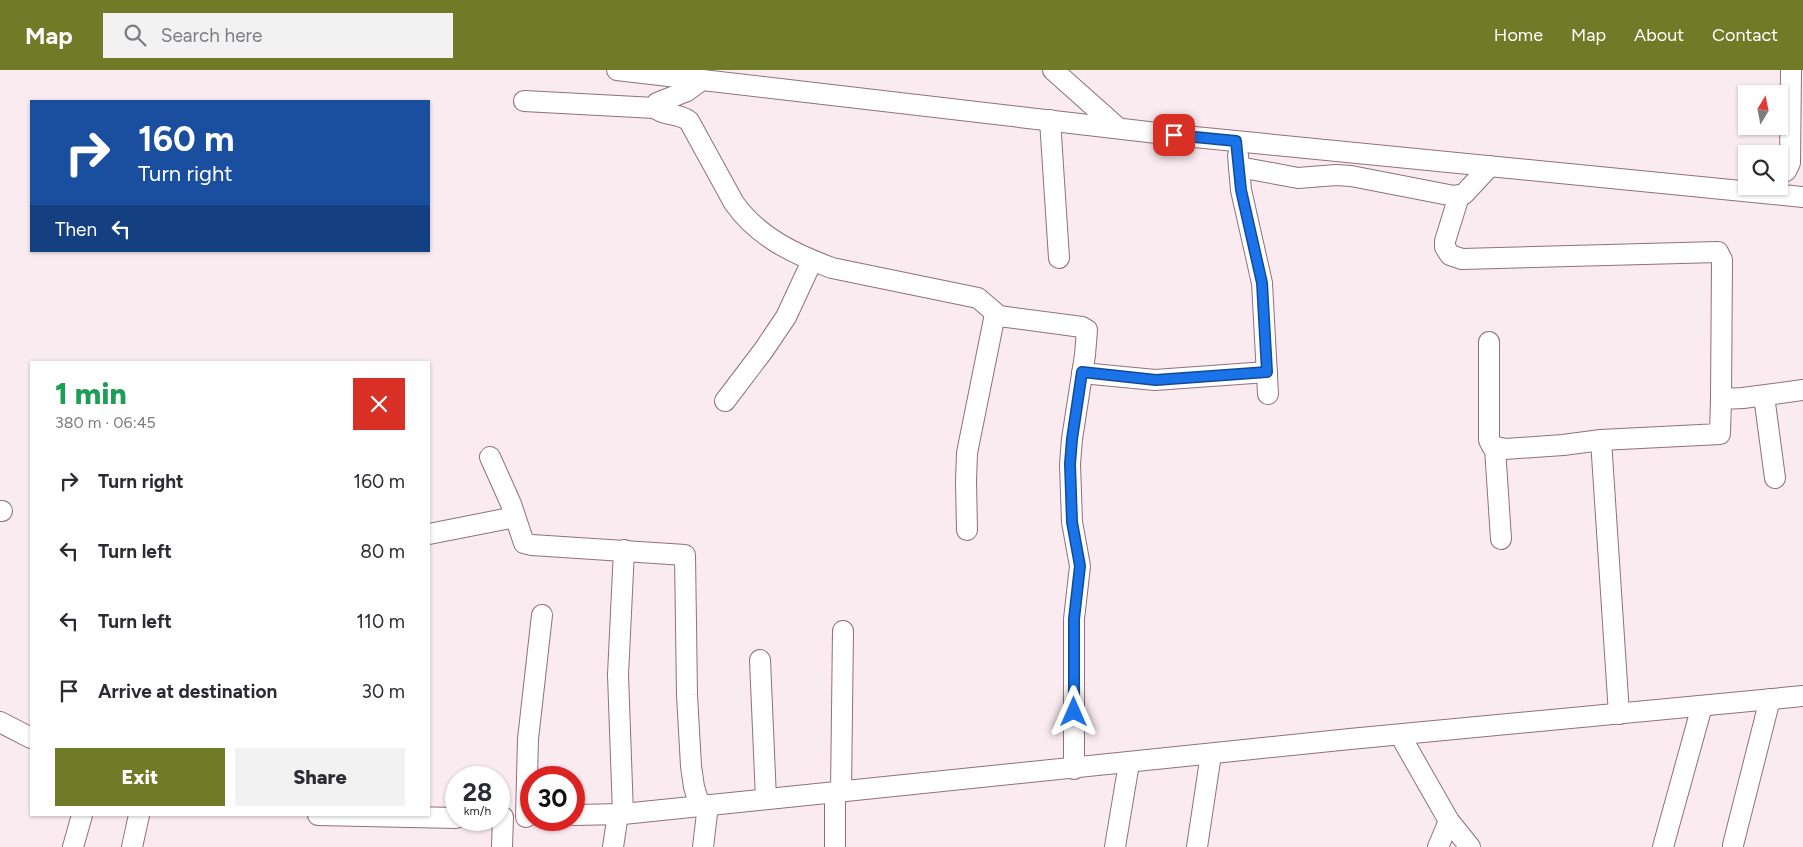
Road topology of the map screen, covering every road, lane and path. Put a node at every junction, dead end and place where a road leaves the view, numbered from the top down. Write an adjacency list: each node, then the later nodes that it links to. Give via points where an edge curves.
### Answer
1 (617, 70): 4 (street)
2 (1053, 70): 8 (street)
3 (1791, 70): 12 (street)
4 (702, 80): 6 (street, via 687,91 657,103); 7 (street)
5 (524, 101): 6 (street)
6 (656, 108): 18 (street, via 689,121 734,203 752,224 766,237)
7 (1050, 120): 8 (street); 17 (street)
8 (1118, 128): 9 (street)
9 (1236, 141): 10 (street); 11 (street)
10 (1490, 166): 13 (street); 15 (street, via 1470,189)
11 (1239, 167): 15 (street, via 1290,177 1352,176); 22 (street, via 1241,190 1262,283)
12 (1788, 167)
13 (1738, 188)
14 (1788, 195): 16 (street)
15 (1459, 196): 26 (street, via 1445,247 1450,255 1462,259 1720,253)
16 (1803, 197)
17 (1059, 258)
18 (812, 261): 19 (street, via 971,296 982,300); 27 (street, via 786,317)
19 (995, 314): 21 (street, via 1085,328); 33 (street, via 968,453)
20 (1490, 342): 29 (street, via 1489,436 1490,444)
21 (1082, 372): 22 (street, via 1156,380); 50 (street, via 1070,464 1072,522 1080,566 1074,619)
22 (1267, 372): 24 (street)
23 (1803, 390): 25 (street)
24 (1268, 394)
25 (1764, 396): 26 (street); 31 (street)
26 (1721, 399): 28 (street, via 1720,434)
27 (725, 401)
28 (1601, 440): 29 (street); 43 (street)
29 (1495, 448): 35 (street)
30 (490, 457): 32 (street)
31 (1776, 478)
32 (515, 516): 34 (street); 36 (street, via 520,536 527,544)
33 (967, 530)
34 (430, 534)
35 (1501, 539)
36 (624, 550): 53 (street, via 685,556 690,766 694,787); 54 (street, via 618,675)
37 (542, 615): 49 (street)
38 (843, 631): 51 (street)
39 (760, 660): 52 (street)
40 (1803, 696): 41 (street)
41 (1770, 699): 42 (street); 62 (street)
42 (1702, 706): 43 (street); 73 (street)
43 (1619, 714): 45 (street)
44 (0, 722): 46 (street)
45 (1400, 735): 47 (street); 60 (street)
46 (30, 737)
47 (1211, 754): 48 (street); 70 (street)
48 (1128, 763): 50 (street); 69 (street)
49 (528, 766)
50 (1074, 769): 51 (street)
51 (838, 793): 52 (street); 68 (street)
52 (766, 799): 53 (street)
53 (704, 806): 54 (street); 67 (street)
54 (621, 814): 55 (street); 66 (street)
55 (585, 815)
56 (82, 816): 63 (street)
57 (138, 816): 64 (street)
58 (364, 816): 59 (street)
59 (445, 818)
60 (1449, 821): 71 (street); 72 (street)
61 (501, 831): 65 (street)
62 (1733, 845)
63 (74, 847)
64 (132, 847)
65 (502, 847)
66 (613, 847)
67 (703, 847)
68 (835, 847)
69 (1115, 847)
70 (1197, 847)
71 (1438, 847)
72 (1470, 847)
73 (1663, 847)

